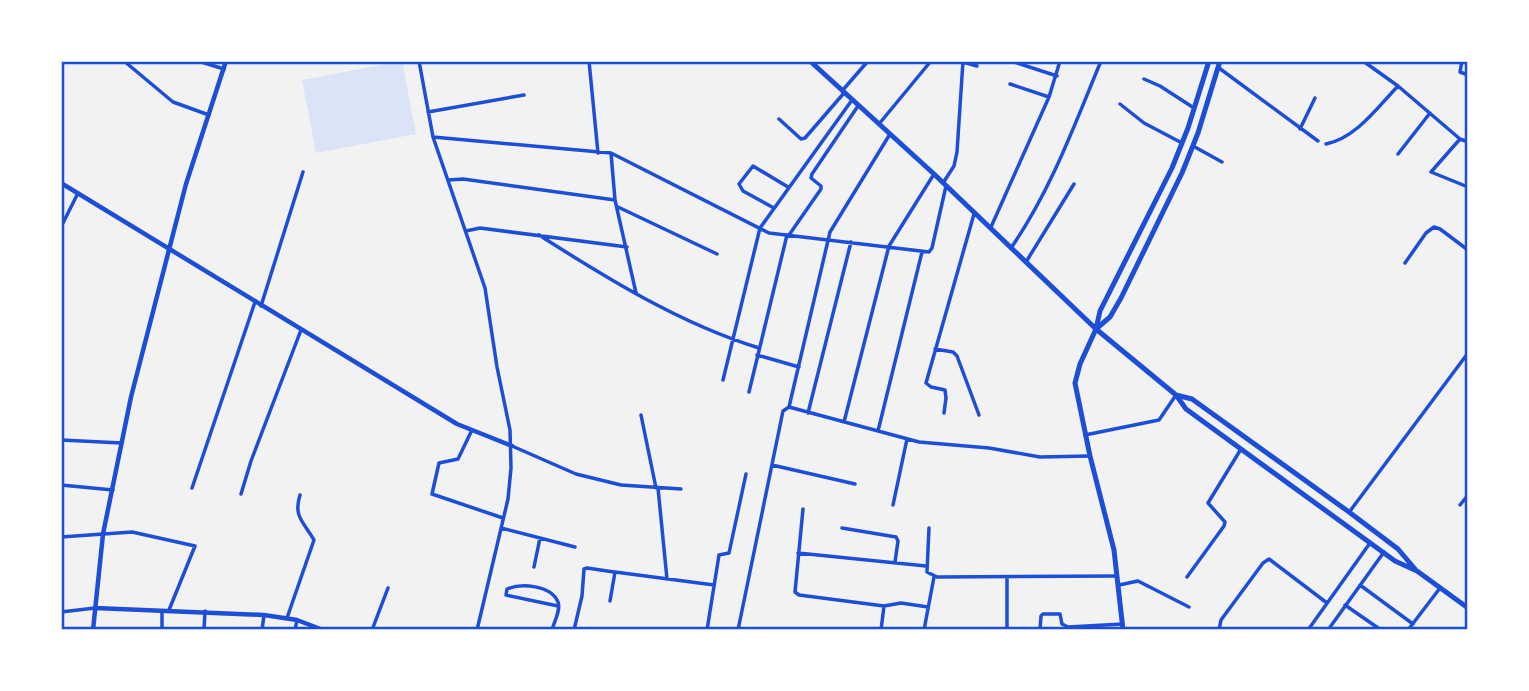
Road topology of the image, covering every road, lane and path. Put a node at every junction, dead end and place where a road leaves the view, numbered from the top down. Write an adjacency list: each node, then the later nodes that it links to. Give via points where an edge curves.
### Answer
1 (124, 61): 34 (street, via 173,103)
2 (198, 61): 18 (street)
3 (226, 61): 18 (street)
4 (419, 61): 32 (street)
5 (589, 61): 46 (street)
6 (810, 61): 24 (main road)
7 (868, 61): 24 (street)
8 (931, 61): 36 (street)
9 (1011, 61): 20 (street)
10 (1060, 61): 20 (street)
11 (1101, 61): 73 (street, via 1055,172)
12 (1363, 61): 23 (street)
13 (1462, 61): 19 (street, via 1460,72)
14 (963, 62): 17 (street); 55 (street, via 955,161)
15 (1208, 62): 31 (main road)
16 (1219, 64): 37 (street); 45 (main road)
17 (977, 66)
18 (224, 69): 34 (street)
19 (1468, 75)
20 (1057, 76): 26 (street)
21 (1143, 79): 31 (street)
22 (1010, 84): 26 (street)
23 (1398, 86): 33 (street); 44 (street, via 1355,130)
24 (843, 92): 28 (main road); 35 (street, via 805,138)
25 (524, 95): 32 (street)
26 (1049, 97): 65 (street)
27 (1315, 98): 37 (street)
28 (852, 100): 30 (main road); 57 (street)
29 (1120, 104): 43 (street)
30 (858, 106): 36 (main road); 68 (street, via 812,174 821,189)
31 (1194, 108): 43 (main road)
32 (428, 111): 39 (street)
33 (1430, 113): 40 (street); 48 (street)
34 (209, 115): 75 (street)
35 (779, 119)
36 (879, 124): 38 (main road)
37 (1300, 129): 41 (street)
38 (890, 134): 51 (main road); 69 (street)
39 (433, 137): 46 (street); 52 (street)
40 (1460, 139): 42 (street); 56 (street, via 1430,172)
41 (1318, 141)
42 (1468, 142)
43 (1182, 143): 83 (main road, via 1100,311)
44 (1326, 144)
45 (1193, 146): 49 (street); 83 (main road, via 1121,298)
46 (598, 153): 47 (street)
47 (611, 153): 59 (street); 64 (street)
48 (1398, 154)
49 (1222, 162)
50 (303, 172): 82 (street)
51 (934, 174): 55 (main road); 71 (street)
52 (448, 180): 59 (street); 66 (street)
53 (61, 183): 58 (street)
54 (1074, 184): 78 (street)
55 (945, 185): 62 (main road); 76 (street, via 932,248)
56 (1468, 187)
57 (789, 188): 61 (street); 61 (street, via 756,166 750,168 739,187)
58 (78, 193): 63 (street); 75 (street)
59 (615, 200): 60 (street)
60 (617, 207): 72 (street); 77 (street)
61 (774, 208): 64 (street)
62 (974, 214): 65 (main road); 87 (street)
63 (61, 227)
64 (760, 228): 68 (street); 85 (street)
65 (990, 228): 73 (main road)
66 (466, 231): 67 (street); 106 (street, via 485,288)
67 (539, 235): 72 (street); 80 (street)
68 (788, 235): 69 (street); 86 (street)
69 (830, 239): 70 (street); 90 (street)
70 (851, 242): 71 (street); 95 (street)
71 (890, 246): 76 (street); 99 (street)
72 (627, 247): 80 (street)
73 (1011, 248): 78 (main road)
74 (1467, 248): 79 (street, via 1431,228)
75 (169, 250): 81 (street); 105 (street)
76 (922, 252): 101 (street)
77 (717, 254)
78 (1026, 262): 83 (main road)
79 (1405, 263)
80 (636, 293): 85 (street)
81 (255, 302): 82 (street); 113 (street)
82 (261, 306): 84 (street)
83 (1096, 329): 93 (main road); 102 (main road, via 1075,383)
84 (301, 330): 100 (street); 117 (street)
85 (731, 340): 86 (street); 91 (street)
86 (759, 348): 89 (street)
87 (935, 349): 96 (street, via 926,383 945,390); 98 (street, via 957,356)
88 (1468, 353): 123 (street)
89 (757, 355): 90 (street); 92 (street)
90 (799, 367): 94 (street)
91 (723, 380)
92 (749, 392)
93 (1176, 395): 102 (street, via 1159,420); 107 (main road, via 1186,409); 123 (main road, via 1192,399)
94 (789, 407): 95 (street); 109 (street, via 783,411)
95 (808, 413): 99 (street)
96 (944, 413)
97 (641, 415): 114 (street)
98 (979, 415)
99 (844, 422): 101 (street)
100 (472, 430): 106 (street); 124 (street, via 458,459 439,463 432,492)
101 (878, 431): 103 (street)
102 (1085, 435): 108 (main road)
103 (907, 439): 108 (street, via 1040,457); 120 (street)
104 (61, 440): 105 (street)
105 (122, 443): 116 (street)
106 (512, 446): 114 (street, via 576,474); 124 (street)
107 (1241, 449): 131 (main road); 142 (street, via 1208,503 1224,526)
108 (1090, 456): 141 (main road)
109 (772, 465): 111 (street); 179 (street)
110 (746, 474): 146 (street, via 729,553 719,555)
111 (855, 484)
112 (61, 485): 116 (street)
113 (192, 488)
114 (657, 488): 115 (street); 144 (street)
115 (681, 489)
116 (113, 490): 128 (street)
117 (241, 494)
118 (300, 495): 164 (street, via 297,515 314,540)
119 (1468, 495): 121 (street)
120 (893, 505)
121 (1460, 506)
122 (803, 509): 134 (street)
123 (1349, 512): 138 (main road, via 1398,549)
124 (503, 518): 125 (street)
125 (501, 528): 130 (street); 175 (street)
126 (842, 528): 135 (street, via 896,537)
127 (929, 528): 136 (street)
128 (103, 534): 129 (street); 157 (street); 159 (street, via 135,533 195,546)
129 (61, 537)
130 (540, 538): 132 (street); 137 (street)
131 (1370, 543): 133 (main road); 151 (street)
132 (575, 547)
133 (1384, 552): 138 (main road); 147 (street)
134 (798, 553): 135 (street); 154 (street, via 794,585 799,595)
135 (895, 562): 136 (street)
136 (926, 566): 140 (street)
137 (534, 567)
138 (1417, 571): 149 (main road)
139 (615, 572): 144 (street); 150 (street); 177 (street, via 584,569)
140 (934, 576): 143 (street); 155 (street)
141 (1118, 576): 143 (street); 145 (main road)
142 (1187, 577)
143 (1007, 578): 182 (street)
144 (667, 579): 146 (street)
145 (1119, 584): 156 (street, via 1138,582); 167 (main road)
146 (714, 585): 178 (street)
147 (1360, 585): 152 (street); 166 (street)
148 (388, 588): 174 (street)
149 (1440, 588): 158 (main road); 166 (street)
150 (610, 601)
151 (1327, 603): 184 (street, via 1269,559 1221,620); 185 (street)
152 (1345, 605): 186 (street); 187 (street)
153 (558, 606): 153 (street, via 556,599 536,588 508,589 506,596); 176 (street)
154 (884, 606): 155 (street); 180 (street)
155 (928, 607): 181 (street)
156 (1189, 607)
157 (95, 608): 160 (street); 162 (street); 168 (street)
158 (1468, 608)
159 (169, 610): 160 (street); 161 (street)
160 (162, 611): 169 (street)
161 (205, 611): 163 (street); 170 (street)
162 (61, 612)
163 (264, 615): 164 (street); 171 (street)
164 (287, 618): 165 (street)
165 (297, 620): 172 (street); 173 (street)
166 (1413, 624): 188 (street)
167 (1123, 627): 183 (street, via 1068,627 1062,624 1060,614 1047,614 1041,616)
168 (93, 630)
169 (162, 630)
170 (204, 630)
171 (262, 630)
172 (295, 630)
173 (323, 630)
174 (372, 630)
175 (477, 630)
176 (552, 630)
177 (574, 630)
178 (707, 630)
179 (738, 630)
180 (881, 630)
181 (924, 630)
182 (1007, 630)
183 (1040, 630)
184 (1219, 630)
185 (1308, 630)
186 (1328, 630)
187 (1381, 630)
188 (1408, 630)

